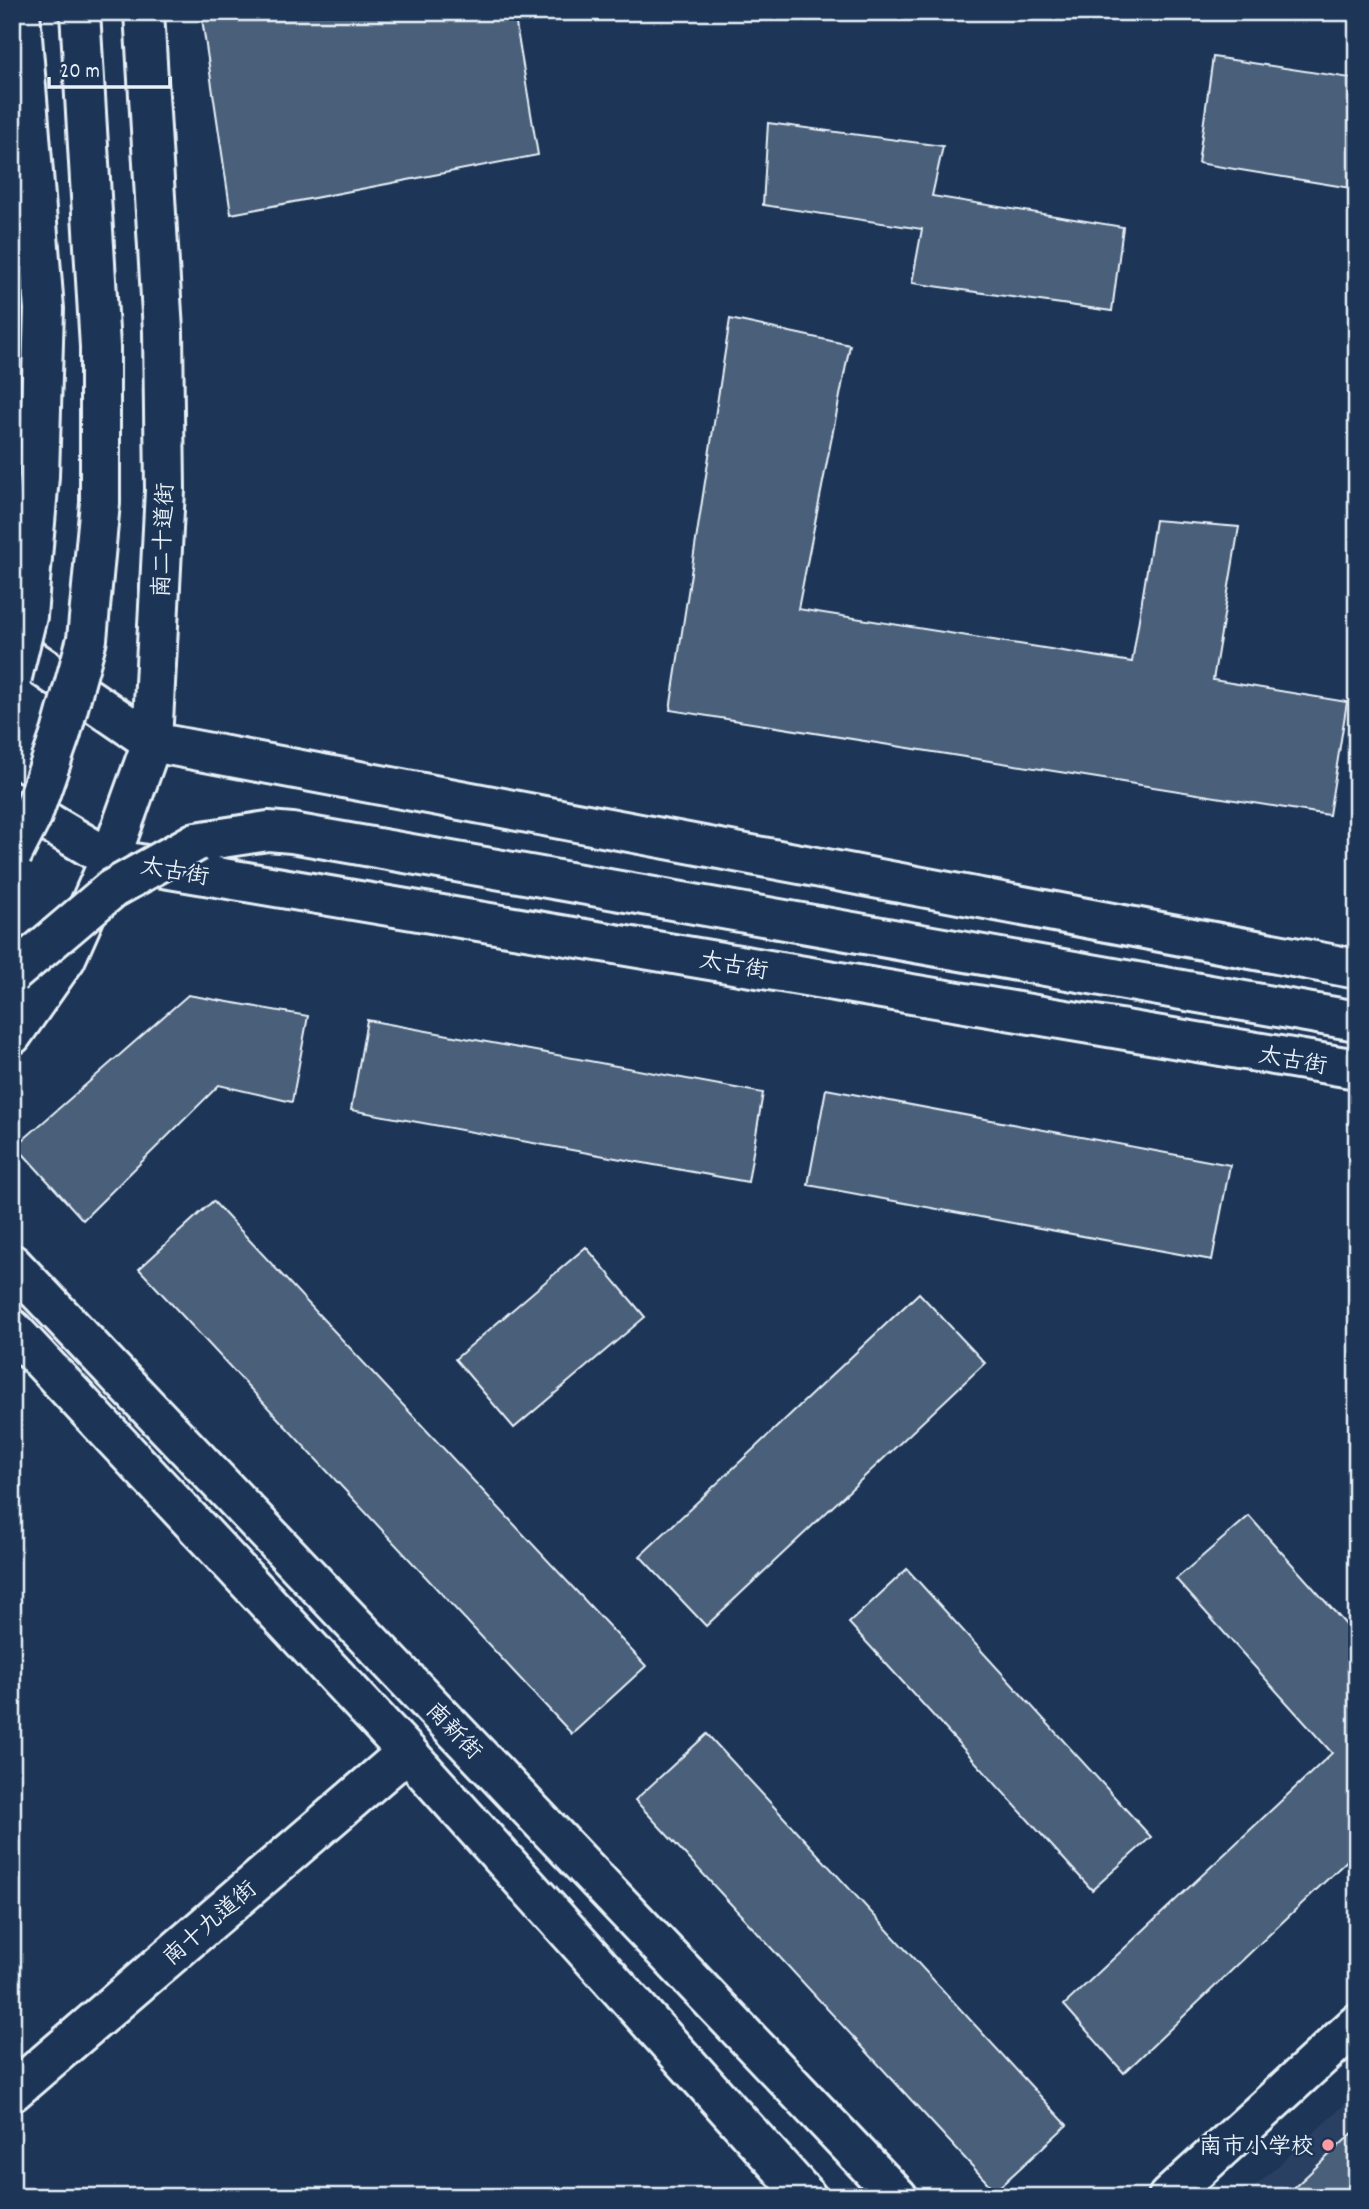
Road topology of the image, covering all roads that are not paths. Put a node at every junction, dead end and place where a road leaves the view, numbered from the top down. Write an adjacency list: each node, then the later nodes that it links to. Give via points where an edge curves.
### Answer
1 (20, 12): 5 (main road, bridge, via 44,309 39,476 27,616)
2 (80, 12): 8 (main road, bridge, via 100,347 100,503 87,639 61,733 32,816)
3 (144, 12): 6 (main road, 南二十道街, via 163,331 165,490)
4 (12, 646): 6 (main road)
5 (12, 677)
6 (152, 742): 9 (main road, 南二十道街); 10 (main road)
7 (12, 801): 9 (main road)
8 (12, 855)
9 (110, 859): 13 (main road, 南二十道街, via 66,958); 14 (main road, 太古街)
10 (1357, 969)
11 (12, 974): 12 (main road, 太古街, bridge, via 111,889 196,842 268,831)
12 (1357, 1021)
13 (12, 1035)
14 (1357, 1069)
15 (12, 1264): 21 (main road, 南新街)
16 (12, 1329): 17 (main road)
17 (407, 1752): 19 (main road, 南十九道街); 20 (main road)
18 (1357, 2024): 22 (main road)
19 (12, 2092)
20 (807, 2197)
21 (898, 2197)
22 (1168, 2197)

